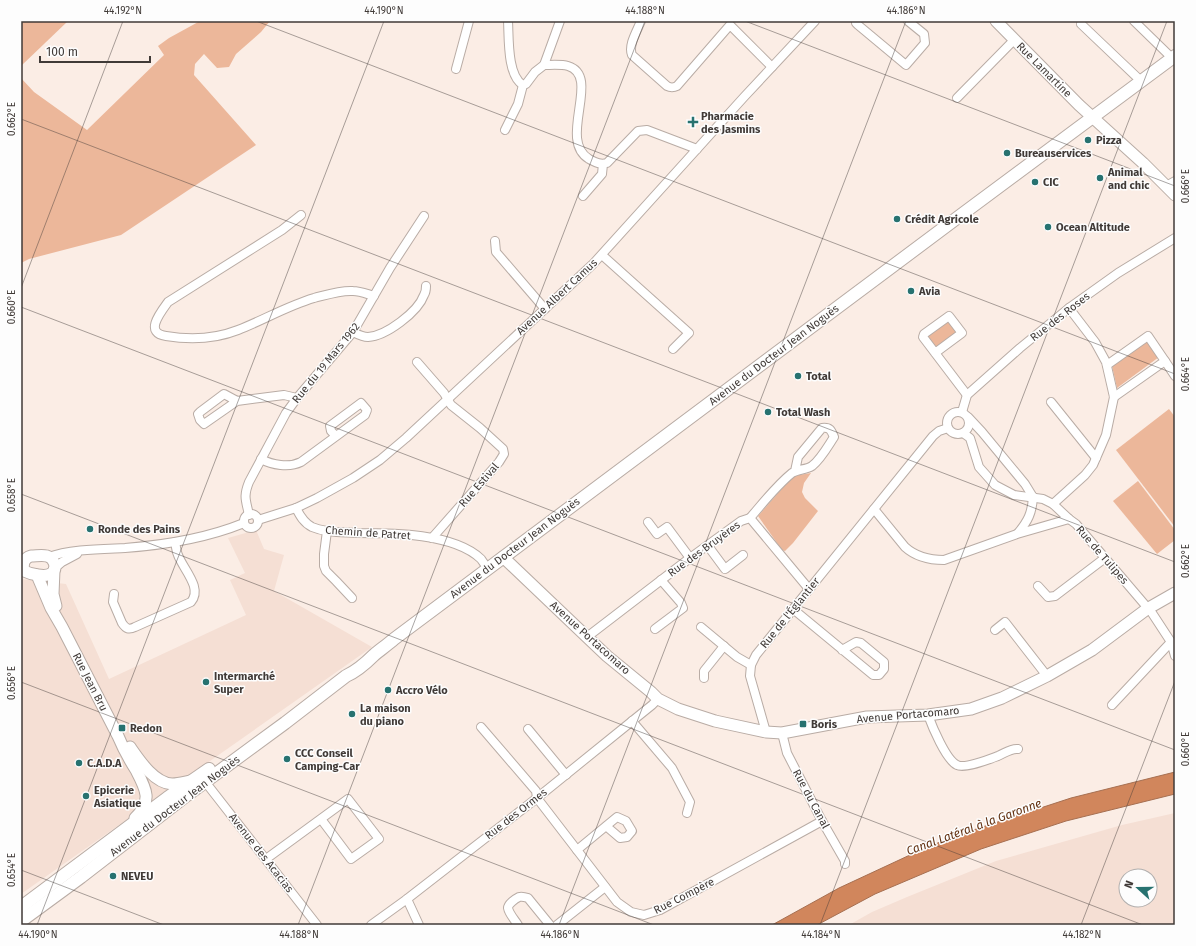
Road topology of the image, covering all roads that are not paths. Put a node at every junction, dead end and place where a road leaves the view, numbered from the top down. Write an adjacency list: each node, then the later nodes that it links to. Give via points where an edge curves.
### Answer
1 (469, 21): 16 (street)
2 (508, 21): 18 (street, via 509,55 516,78)
3 (560, 21): 14 (street)
4 (641, 21): 10 (street, via 631,45 632,55 671,88 677,86)
5 (815, 21): 15 (street, Avenue Albert Camus)
6 (856, 21): 7 (street, via 858,26 906,65 925,43 924,34)
7 (908, 21)
8 (996, 21): 12 (street, Rue Lamartine)
9 (1134, 21): 13 (street)
10 (727, 23): 15 (street)
11 (1081, 24): 17 (street)
12 (1014, 40): 19 (street); 20 (street, Rue Lamartine)
13 (1173, 57): 17 (main road, Avenue du Docteur Jean Noguès)
14 (544, 65): 18 (street); 23 (street, via 569,66 581,77 577,142 586,157)
15 (772, 67): 22 (street, Avenue Albert Camus)
16 (456, 68)
17 (1141, 81): 20 (main road, Avenue du Docteur Jean Noguès)
18 (523, 84): 21 (street, via 518,104)
19 (957, 98)
20 (1092, 118): 24 (street, Rue Lamartine); 75 (main road, Avenue du Docteur Jean Noguès)
21 (505, 130)
22 (697, 149): 23 (street, via 643,129); 31 (street, Avenue Albert Camus)
23 (603, 164): 26 (street, via 602,174)
24 (1170, 184): 25 (street, Rue Lamartine)
25 (1175, 195)
26 (583, 196)
27 (301, 215): 33 (street, via 282,230 168,302 156,320 156,333 190,339 218,336 237,331 290,307 338,292 352,291)
28 (424, 216): 33 (street, Rue du 19 Mars 1962)
29 (1175, 238): 34 (street, Rue des Roses, via 1118,273)
30 (495, 241): 35 (street, via 496,252)
31 (602, 255): 35 (street, Avenue Albert Camus); 37 (street, via 689,332)
32 (426, 286): 36 (street, via 421,302 403,320 386,331 368,337)
33 (374, 296): 36 (street, Rue du 19 Mars 1962)
34 (1070, 308): 41 (street, via 1095,342); 43 (street, Rue des Roses)
35 (545, 309): 46 (street, Avenue Albert Camus)
36 (353, 332): 45 (street, Rue du 19 Mars 1962)
37 (673, 349)
38 (935, 353): 38 (street, via 923,335 949,316 962,333); 43 (street)
39 (1165, 360): 41 (street, via 1148,336); 42 (street); 44 (street)
40 (417, 362): 46 (street)
41 (1107, 365): 44 (street)
42 (1175, 376)
43 (967, 395): 49 (street)
44 (1114, 396): 54 (street, via 1106,435)
45 (297, 398): 47 (street, via 284,395); 55 (street, Rue du 19 Mars 1962)
46 (447, 399): 59 (street, Avenue Albert Camus, via 380,460); 69 (street, Rue Estival, via 503,449 504,454)
47 (237, 401)
48 (1051, 402): 54 (street)
49 (962, 412): 50 (street); 51 (street, via 951,414 947,420)
50 (968, 418): 52 (street, via 970,424); 57 (street, via 1025,484)
51 (948, 428): 52 (street, via 953,433); 60 (street, via 933,436)
52 (963, 433): 57 (street, via 970,438 979,467 995,485 1014,495)
53 (336, 436): 53 (street, via 365,415 367,410 361,403 330,426); 55 (street, via 297,464 269,463)
54 (1096, 458): 58 (street, via 1085,476)
55 (261, 459): 61 (street, Rue du 19 Mars 1962, via 246,490)
56 (795, 471): 56 (street, via 806,469 819,459 834,436 831,429 822,428 798,457); 62 (street)
57 (1033, 497): 58 (street); 68 (street, via 1030,515)
58 (1053, 504): 63 (street, Rue de Tulipes)
59 (296, 508): 64 (street, Avenue Albert Camus); 67 (street, Chemin de Patret, via 305,522)
60 (874, 509): 68 (street, via 904,547 916,555 936,560 944,560); 84 (street, Rue de l'Églantier)
61 (249, 515): 64 (street); 66 (street, via 245,517)
62 (750, 518): 71 (street, Rue des Bruyères, via 741,521); 84 (street, Rue des Bruyères)
63 (1069, 519): 68 (street); 77 (street, Rue de Tulipes)
64 (258, 520): 66 (street, Avenue Albert Camus, via 256,526 251,528 247,528)
65 (648, 522): 76 (street, via 657,534 667,527)
66 (244, 523): 70 (street, Avenue Albert Camus, via 228,530)
67 (327, 531): 69 (street, Chemin de Patret, via 407,534); 87 (street, via 324,554 326,572)
68 (1017, 534)
69 (432, 538): 80 (street, Chemin de Patret, via 460,546 480,559)
70 (175, 542): 72 (street, Avenue Albert Camus); 86 (street, via 178,555 194,586 195,596 192,602 128,629 122,623 113,602)
71 (708, 546): 73 (street, via 725,569); 76 (street, Rue des Bruyères)
72 (83, 551): 74 (street, Avenue Albert Camus); 79 (street, Avenue Albert Camus)
73 (743, 555)
74 (49, 557): 78 (street, via 31,556); 79 (street, via 54,562)
75 (503, 557): 80 (main road, Avenue du Docteur Jean Noguès); 94 (street, Avenue Portacomaro)
76 (690, 558): 82 (street, Rue des Bruyères)
77 (1105, 558): 83 (street, via 1055,596 1048,597); 89 (street, Rue de Tulipes)
78 (23, 564): 81 (street)
79 (55, 569): 81 (street, via 49,575); 90 (street, Rue Jean Bru, via 53,599)
80 (488, 569): 114 (main road, Avenue du Docteur Jean Noguès, via 374,655 352,668 346,676 285,724)
81 (37, 575): 90 (street, Rue Jean Bru)
82 (661, 580): 92 (street, via 683,608); 94 (street, Rue des Bruyères)
83 (1038, 586)
84 (809, 589): 88 (street, Rue de l'Églantier)
85 (1175, 593): 89 (street, Avenue Portacomaro)
86 (114, 594)
87 (352, 598)
88 (793, 609): 97 (street); 99 (street, Rue de l'Églantier)
89 (1147, 609): 95 (street, Rue de Tulipes); 100 (street, Avenue Portacomaro, via 1092,650)
90 (62, 627): 110 (street, Rue Jean Bru)
91 (701, 627): 96 (street)
92 (655, 629)
93 (995, 630): 100 (street, via 1005,622)
94 (586, 637): 102 (street, Avenue Portacomaro)
95 (1171, 642): 98 (street, Rue de Tulipes); 103 (street)
96 (724, 646): 99 (street); 101 (street, via 704,671)
97 (842, 650): 97 (street, via 873,674 879,675 884,669 884,662 861,643 856,642)
98 (1175, 656)
99 (751, 665): 108 (street, via 750,676)
100 (1047, 676): 104 (street, Avenue Portacomaro, via 1002,698 971,709)
101 (704, 678)
102 (658, 699): 105 (street, Rue des Ormes); 108 (street, Avenue Portacomaro, via 678,709 715,721)
103 (1112, 705)
104 (928, 715): 109 (street, Avenue Portacomaro, via 867,717); 111 (street, via 948,756 956,765 965,766 1014,748)
105 (632, 721): 113 (street, Rue des Ormes); 119 (street, via 672,768 690,802)
106 (481, 728): 117 (street, Rue Compère, via 536,791)
107 (528, 729): 113 (street)
108 (766, 732): 109 (street, Avenue Portacomaro)
109 (782, 733): 121 (street, Rue du Canal, via 787,752)
110 (118, 736): 112 (street, Rue Jean Bru); 115 (street, Rue Jean Bru)
111 (1018, 749)
112 (151, 773): 114 (street, Rue Jean Bru, via 171,784); 118 (street, Rue Jean Bru, via 165,788)
113 (566, 775): 117 (street, Rue des Ormes)
114 (200, 779): 116 (main road, Avenue du Docteur Jean Noguès); 118 (main road, Avenue du Docteur Jean Noguès); 126 (street, Avenue des Acacias)
115 (145, 787): 118 (street, Rue Jean Bru, via 155,800); 124 (street, via 144,808)
116 (187, 795): 118 (street); 123 (main road, Avenue du Docteur Jean Noguès)
117 (537, 798): 125 (street, Rue Compère); 129 (street, Rue des Ormes)
118 (165, 801): 123 (street, via 166,806); 124 (main road, Avenue du Docteur Jean Noguès)
119 (686, 813)
120 (321, 819): 120 (street, via 348,799 379,839 351,859); 126 (street)
121 (822, 821): 127 (street, Rue du Canal); 128 (street, Rue Compère, via 660,910 644,915 631,912 617,902)
122 (606, 826): 125 (street)
123 (137, 833): 131 (main road, Avenue du Docteur Jean Noguès)
124 (115, 838): 130 (main road, Avenue du Docteur Jean Noguès)
125 (577, 850): 128 (street, Rue Compère)
126 (266, 859): 132 (street, Avenue des Acacias)
127 (845, 864)
128 (605, 887): 137 (street)
129 (407, 899): 133 (street, Rue des Ormes); 134 (street)
130 (21, 907)
131 (21, 921)
132 (317, 925)
133 (370, 925)
134 (419, 925)
135 (518, 925): 136 (street, via 508,907 519,897 524,896)
136 (550, 925)
137 (557, 925)

